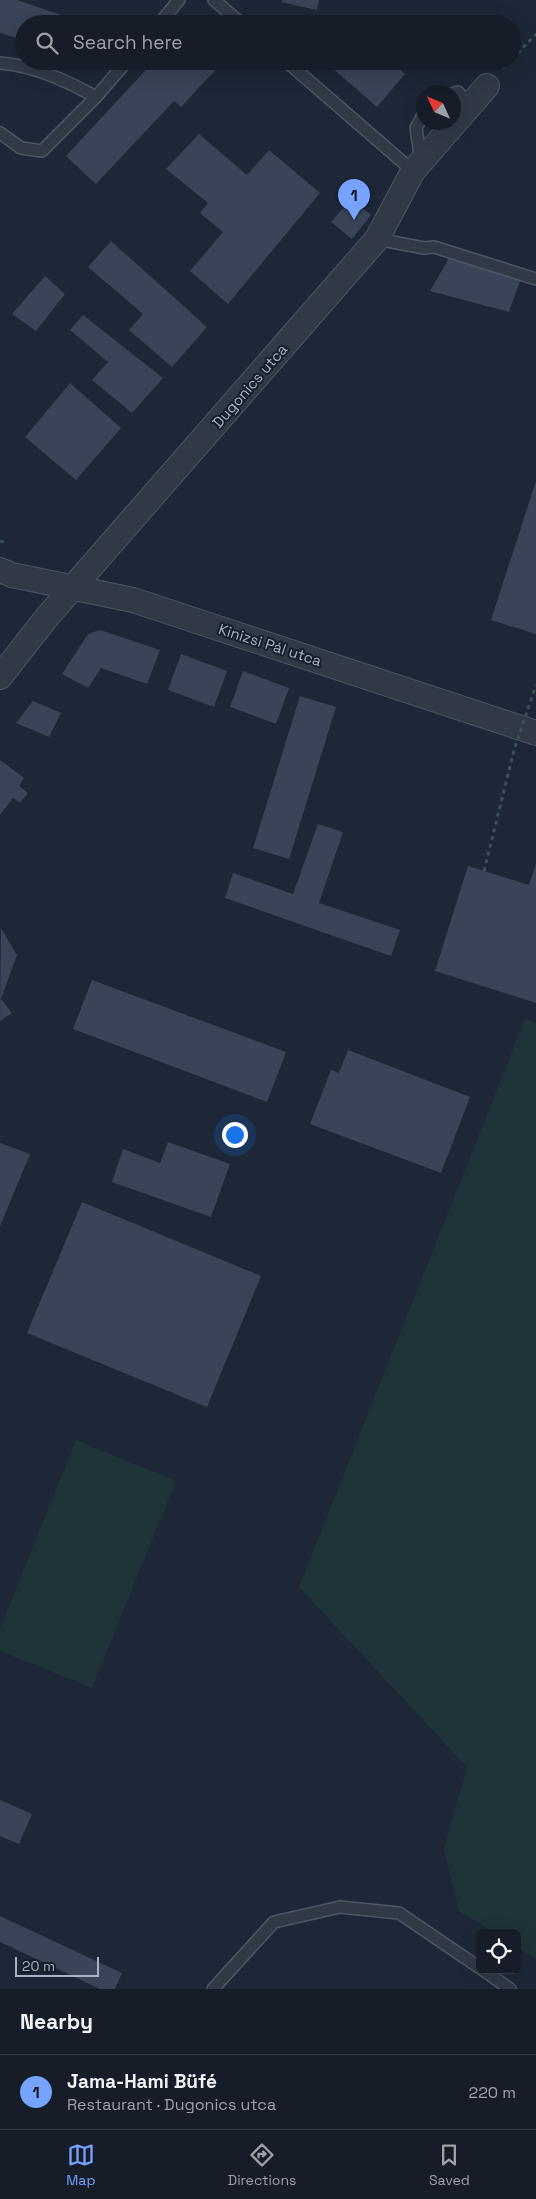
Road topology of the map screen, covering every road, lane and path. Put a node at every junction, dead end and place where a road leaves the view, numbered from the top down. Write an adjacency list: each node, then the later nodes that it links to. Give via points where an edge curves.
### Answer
1 (179, 0): 3 (lane)
2 (214, 0): 4 (lane)
3 (166, 15)
4 (232, 15)
5 (536, 34): 6 (path)
6 (521, 50)
7 (0, 63): 8 (lane)
8 (15, 65)
9 (34, 70): 13 (lane, via 56,76)
10 (119, 70): 13 (lane)
11 (297, 70): 17 (lane)
12 (487, 86): 14 (street, Dugonics utca)
13 (96, 97): 16 (lane, via 42,151 21,148)
14 (462, 99): 17 (street, Dugonics utca)
15 (416, 130): 17 (lane)
16 (0, 133)
17 (417, 166): 18 (street, Dugonics utca)
18 (377, 239): 19 (lane, via 434,247); 21 (street, Dugonics utca)
19 (536, 279)
20 (0, 570): 21 (street, Kinizsi Pál utca)
21 (74, 587): 22 (street, Dugonics utca); 24 (street, Kinizsi Pál utca, via 133,600)
22 (0, 677)
23 (536, 685): 25 (path, bridge, via 514,750)
24 (536, 733)
25 (484, 871)
26 (476, 1966): 28 (lane, via 399,1913 340,1907 274,1922)
27 (488, 1974): 29 (lane)
28 (213, 1989)
29 (510, 1989)

